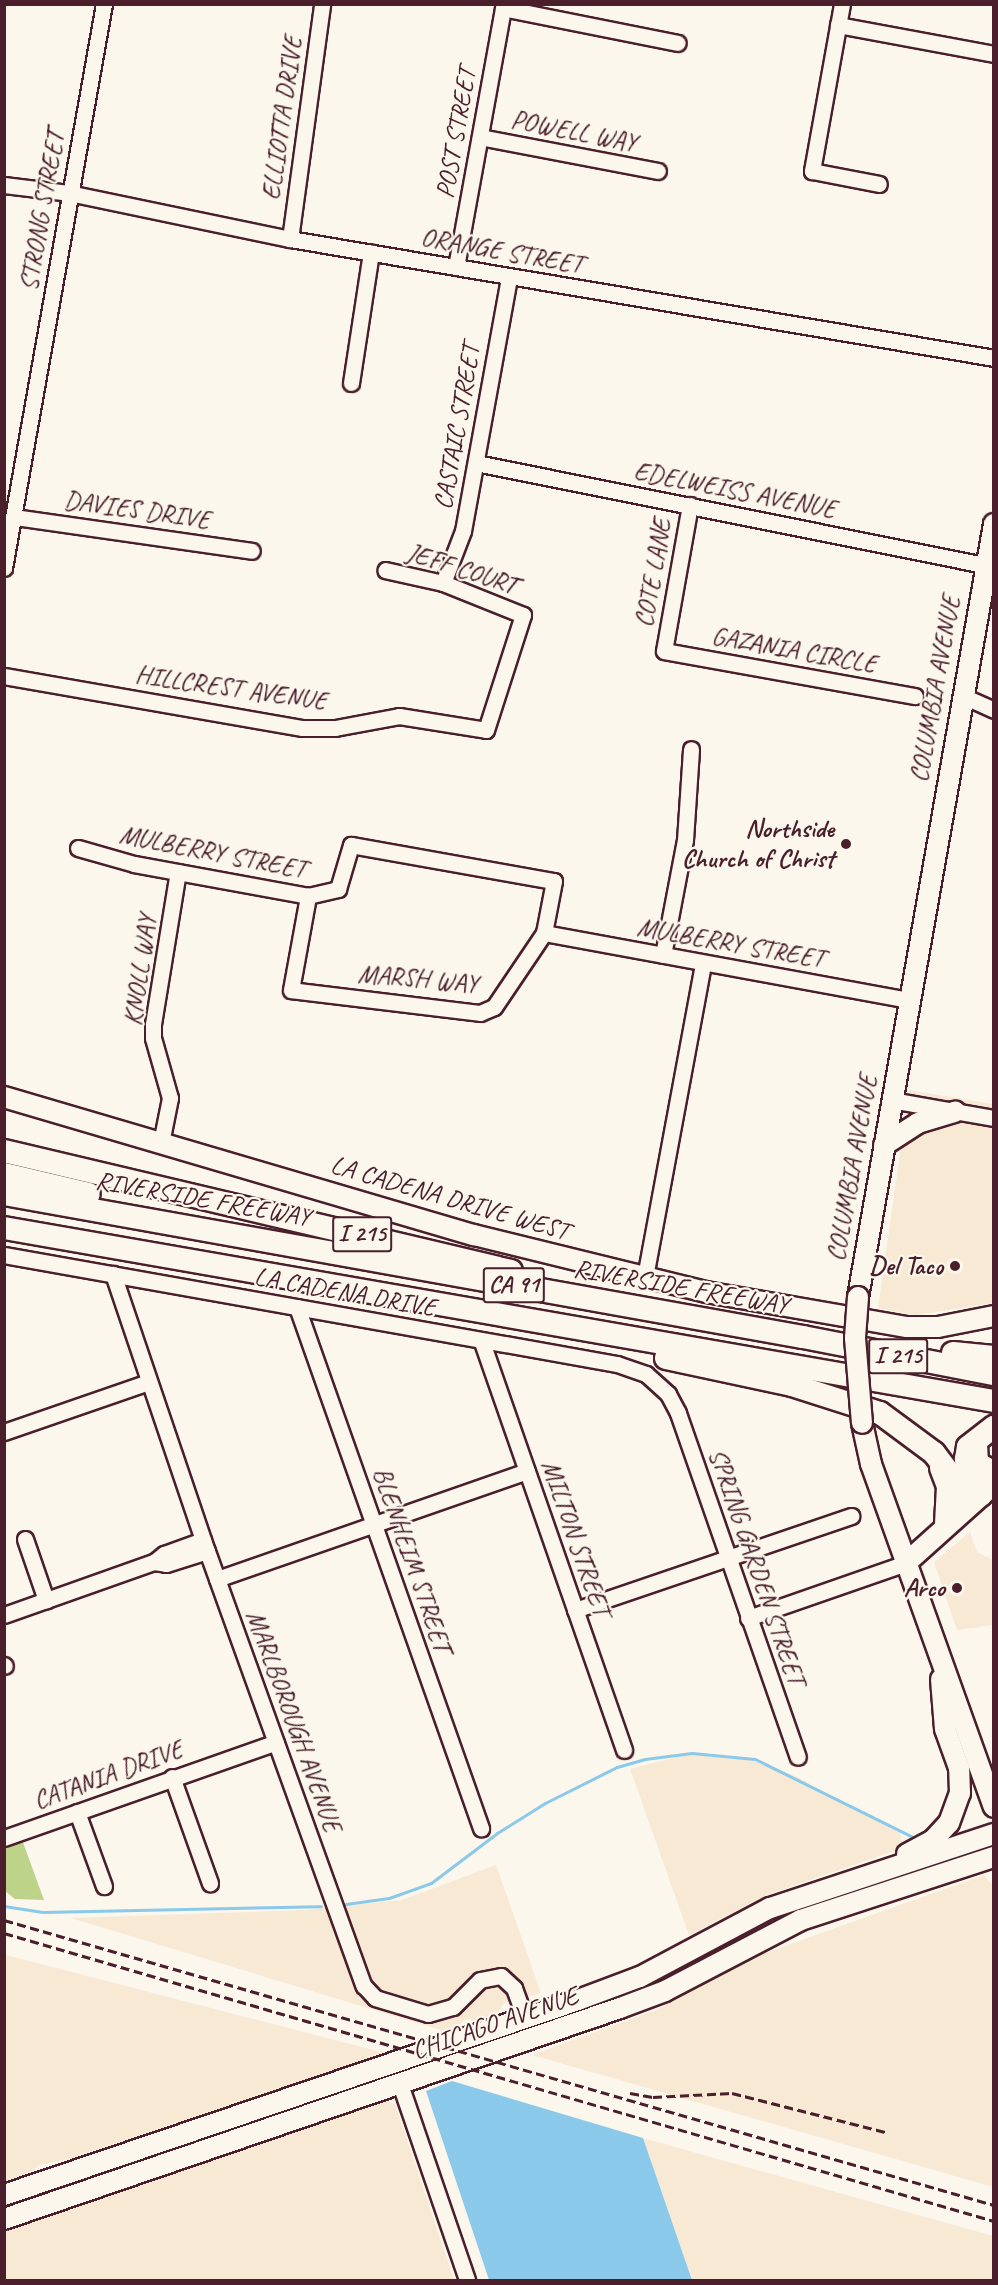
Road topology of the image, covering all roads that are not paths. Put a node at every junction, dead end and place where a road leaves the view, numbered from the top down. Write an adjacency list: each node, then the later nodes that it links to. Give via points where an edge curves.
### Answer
1 (104, 4): 11 (street, STRONG STREET)
2 (322, 4): 12 (street, ELLIOTTA DRIVE)
3 (842, 4): 4 (street)
4 (838, 25): 6 (street); 9 (street, via 812,171)
5 (678, 43): 7 (street, POST STREET, via 503,8)
6 (993, 54)
7 (480, 137): 8 (street, POWELL WAY); 14 (street, POST STREET)
8 (658, 171)
9 (879, 184)
10 (4, 185): 11 (street, ORANGE STREET)
11 (69, 193): 12 (street, ORANGE STREET); 20 (street, STRONG STREET)
12 (290, 239): 13 (street, ORANGE STREET)
13 (371, 253): 14 (street, ORANGE STREET); 17 (street)
14 (456, 267): 15 (street, ORANGE STREET)
15 (509, 277): 16 (street, ORANGE STREET); 18 (street, CASTAIC STREET)
16 (993, 358)
17 (351, 383)
18 (476, 463): 19 (street, EDELWEISS AVENUE); 26 (street, CASTAIC STREET, via 463,531)
19 (690, 505): 23 (street, EDELWEISS AVENUE); 27 (street, COTE LANE)
20 (14, 517): 22 (street, DAVIES DRIVE); 24 (street, STRONG STREET)
21 (993, 524): 23 (main road, COLUMBIA AVENUE)
22 (252, 552)
23 (984, 565): 30 (main road, COLUMBIA AVENUE)
24 (4, 568)
25 (386, 570): 26 (street, JEFF COURT)
26 (442, 582): 32 (street, JEFF COURT, via 523,615)
27 (664, 651): 29 (street, GAZANIA CIRCLE)
28 (4, 676): 32 (street, HILLCREST AVENUE, via 303,728 335,728 399,716)
29 (915, 696)
30 (963, 696): 31 (street); 41 (main road, COLUMBIA AVENUE)
31 (993, 710)
32 (486, 730)
33 (691, 749): 39 (street, via 686,840)
34 (78, 848): 35 (street, MULBERRY STREET)
35 (178, 872): 37 (street, MULBERRY STREET); 46 (street, KNOLL WAY, via 153,1024 153,1038 170,1098)
36 (554, 881): 37 (street, MULBERRY STREET, via 351,845 338,889); 38 (street, MARSH WAY)
37 (308, 896): 38 (street, MARSH WAY, via 291,990 480,1013 494,1007)
38 (544, 933): 39 (street, MULBERRY STREET)
39 (663, 955): 40 (street, MULBERRY STREET)
40 (704, 964): 41 (street, MULBERRY STREET); 55 (street)
41 (909, 1000): 43 (main road, COLUMBIA AVENUE)
42 (4, 1097): 46 (main road, LA CADENA DRIVE WEST)
43 (891, 1100): 44 (street); 47 (main road, COLUMBIA AVENUE)
44 (955, 1112): 45 (street); 47 (main road, via 918,1123)
45 (993, 1118)
46 (161, 1143): 55 (main road, LA CADENA DRIVE WEST, via 474,1235)
47 (884, 1145): 79 (main road, COLUMBIA AVENUE, bridge, via 858,1297 855,1338 862,1423 871,1464)
48 (4, 1151): 58 (highway, I 215, via 327,1226)
49 (4, 1174): 52 (highway)
50 (4, 1194): 52 (highway, RIVERSIDE FREEWAY / CA 91)
51 (4, 1228): 59 (highway, I 215)
52 (309, 1247): 58 (highway, RIVERSIDE FREEWAY / CA 91)
53 (4, 1255): 54 (street, LA CADENA DRIVE)
54 (113, 1274): 56 (street, LA CADENA DRIVE); 64 (street, MARLBOROUGH AVENUE)
55 (645, 1277): 57 (main road, LA CADENA DRIVE WEST, via 907,1327 938,1327)
56 (297, 1307): 61 (street, LA CADENA DRIVE); 74 (street, BLENHEIM STREET)
57 (993, 1316)
58 (718, 1324): 60 (highway, RIVERSIDE FREEWAY / I 215)
59 (568, 1326): 66 (highway, I 215); 69 (highway, via 629,1350 792,1385 880,1413 914,1434)
60 (803, 1337): 62 (highway, via 834,1334); 63 (highway, RIVERSIDE FREEWAY / I 215)
61 (482, 1342): 65 (street, LA CADENA DRIVE, via 634,1369); 70 (street, MILTON STREET)
62 (993, 1358)
63 (993, 1374)
64 (148, 1382): 68 (street); 77 (street, MARLBOROUGH AVENUE)
65 (668, 1394): 78 (street, SPRING GARDEN STREET)
66 (993, 1401)
67 (988, 1430): 71 (highway, via 976,1444 977,1463); 72 (highway, via 968,1447 966,1459)
68 (4, 1432)
69 (934, 1453): 72 (highway); 75 (highway, via 948,1486)
70 (527, 1471): 74 (street); 82 (street, MILTON STREET)
71 (993, 1473)
72 (982, 1494): 75 (main road)
73 (851, 1516): 78 (street)
74 (374, 1525): 80 (street); 92 (street, BLENHEIM STREET)
75 (946, 1525): 79 (main road)
76 (25, 1539): 81 (street)
77 (205, 1545): 80 (street, MARLBOROUGH AVENUE); 81 (street, via 166,1564 154,1562)
78 (727, 1557): 82 (street); 84 (street, SPRING GARDEN STREET)
79 (906, 1563): 84 (street); 85 (main road, COLUMBIA AVENUE)
80 (217, 1579): 86 (street, MARLBOROUGH AVENUE)
81 (46, 1600): 83 (street)
82 (575, 1610): 87 (street, MILTON STREET)
83 (4, 1615)
84 (748, 1618): 88 (street, SPRING GARDEN STREET)
85 (941, 1661): 90 (main road, COLUMBIA AVENUE); 96 (main road, via 945,1729 959,1768 950,1823 933,1840)
86 (274, 1737): 89 (street, CATANIA DRIVE); 99 (street, MARLBOROUGH AVENUE, via 368,1991 375,1998 428,2014 442,2012 480,1980 501,1976 514,1988)
87 (624, 1750)
88 (798, 1757)
89 (172, 1777): 91 (street, CATANIA DRIVE); 97 (street)
90 (993, 1807)
91 (77, 1812): 94 (street, CATANIA DRIVE); 98 (street)
92 (481, 1828)
93 (993, 1834): 96 (main road, CHICAGO AVENUE)
94 (4, 1838)
95 (993, 1857): 100 (main road, CHICAGO AVENUE, via 801,1920 665,1991)
96 (853, 1880): 99 (main road, CHICAGO AVENUE, via 770,1908 640,1977)
97 (210, 1883)
98 (104, 1886)
99 (525, 2018): 100 (main road); 102 (main road, CHICAGO AVENUE)
100 (533, 2039): 101 (main road, CHICAGO AVENUE)
101 (400, 2084): 102 (main road, via 392,2077 341,2092); 104 (main road, CHICAGO AVENUE); 105 (street)
102 (306, 2093): 103 (main road, CHICAGO AVENUE)
103 (4, 2195)
104 (4, 2219)
105 (467, 2280)

